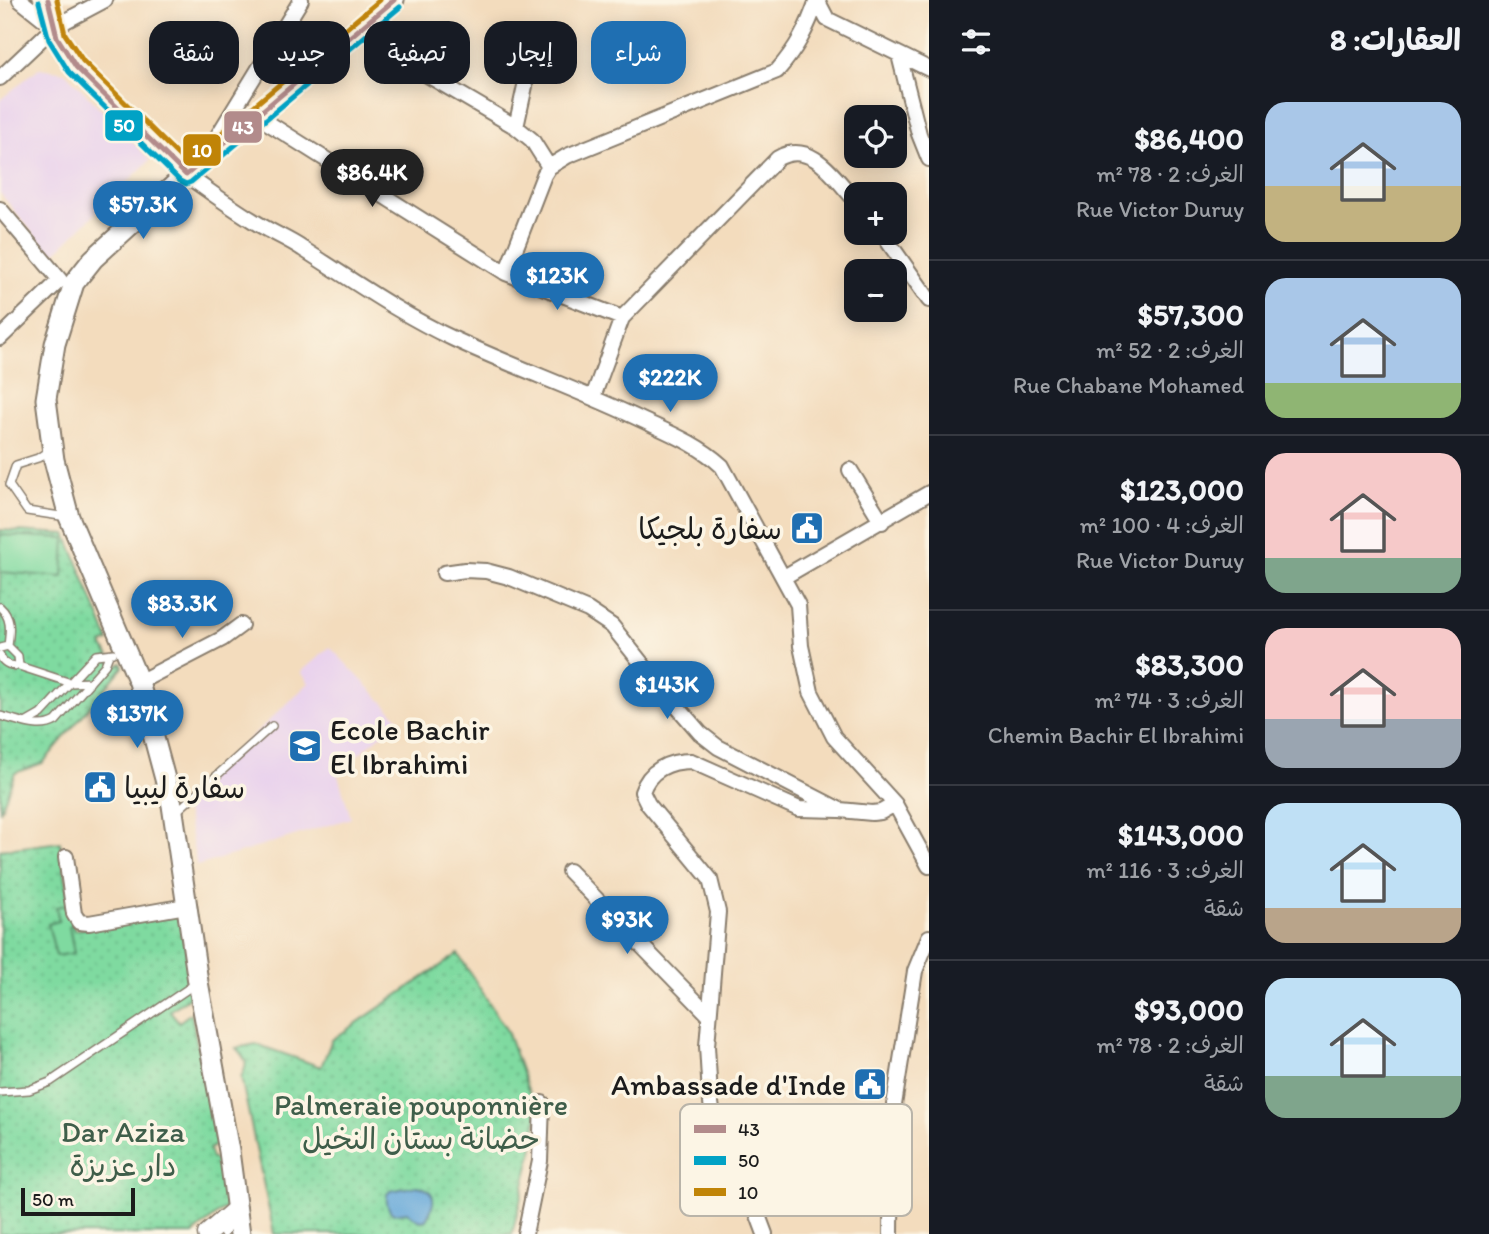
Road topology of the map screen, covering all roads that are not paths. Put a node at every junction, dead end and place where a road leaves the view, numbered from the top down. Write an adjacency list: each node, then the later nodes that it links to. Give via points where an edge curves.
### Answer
1 (20, 0): 7 (street)
2 (48, 0): 7 (street)
3 (105, 0): 7 (street)
4 (301, 0): 15 (street)
5 (394, 0): 13 (main road)
6 (817, 0): 8 (street, via 827,19); 17 (street, via 796,49 777,71)
7 (54, 27): 10 (street); 18 (street, via 76,67)
8 (899, 55): 9 (street); 16 (street)
9 (929, 69)
10 (0, 78)
11 (442, 84): 14 (street)
12 (525, 86): 14 (street)
13 (257, 116): 15 (main road); 22 (street)
14 (516, 127): 17 (street, via 532,140)
15 (205, 157): 18 (main road)
16 (929, 159)
17 (549, 167): 22 (street)
18 (186, 175): 23 (main road); 27 (street, via 251,220 414,318)
19 (844, 189): 25 (street, via 811,156 798,152 778,158)
20 (0, 209): 23 (street)
21 (891, 245): 24 (street)
22 (506, 273): 25 (street)
23 (67, 282): 26 (street); 28 (main road, via 46,398)
24 (929, 300)
25 (622, 318): 27 (street)
26 (0, 338)
27 (593, 397): 34 (street, via 692,444 722,466)
28 (54, 447): 31 (main road); 31 (lane, via 16,465 9,485 27,511)
29 (850, 470): 32 (street)
30 (929, 493): 32 (street)
31 (69, 517): 38 (main road)
32 (882, 522): 34 (street)
33 (444, 573): 49 (street, via 497,574 588,610 612,626 662,689 718,747)
34 (784, 577): 48 (street, via 799,605 801,646 811,692 834,737)
35 (0, 607): 37 (lane, via 10,622)
36 (241, 625): 42 (street)
37 (4, 647): 40 (lane, via 18,656)
38 (117, 652): 41 (lane); 42 (main road); 43 (lane, via 96,656)
39 (0, 655): 40 (lane, via 10,666)
40 (19, 666): 43 (lane)
41 (90, 682): 43 (lane); 44 (lane)
42 (139, 682): 50 (main road)
43 (71, 683): 44 (lane); 46 (lane, via 36,719)
44 (76, 699): 46 (lane, via 49,726)
45 (0, 716): 46 (lane)
46 (26, 723)
47 (272, 726): 50 (lane)
48 (895, 804): 49 (street, via 864,814); 52 (street)
49 (840, 810): 57 (street, via 799,809 691,761 670,764 648,778 642,792 648,804 710,879 715,895 718,912)
50 (174, 813): 54 (main road)
51 (66, 857): 54 (street, via 79,922)
52 (929, 866)
53 (569, 871): 57 (street)
54 (186, 906): 56 (main road)
55 (929, 937): 61 (street, via 915,971)
56 (198, 982): 58 (lane, via 50,1082); 62 (main road)
57 (709, 1016): 60 (street)
58 (0, 1093)
59 (542, 1103): 68 (street, via 540,1161)
60 (710, 1104)
61 (894, 1104)
62 (236, 1209): 65 (street); 66 (lane); 67 (main road)
63 (758, 1216): 69 (street)
64 (891, 1216): 70 (street)
65 (207, 1234)
66 (224, 1234)
67 (240, 1234)
68 (525, 1234)
69 (765, 1234)
70 (891, 1234)

